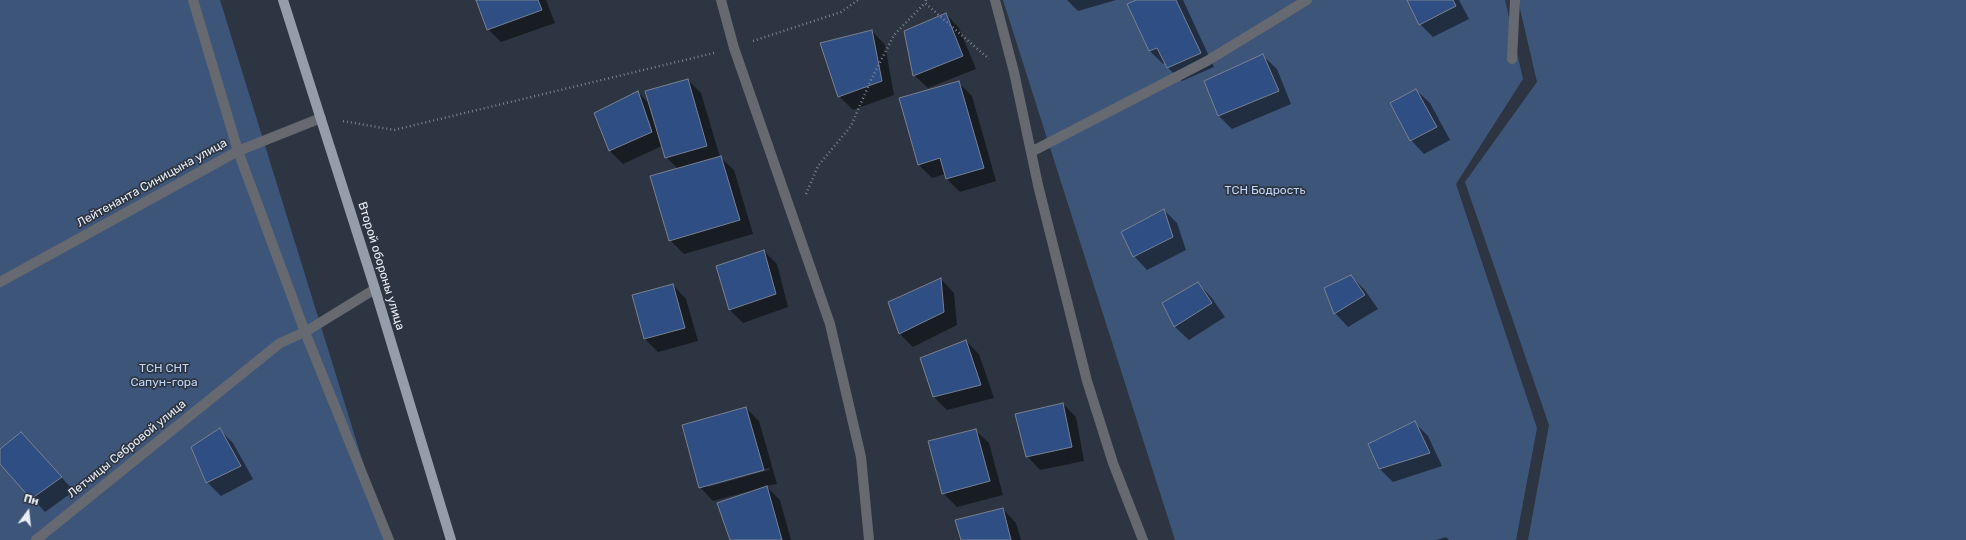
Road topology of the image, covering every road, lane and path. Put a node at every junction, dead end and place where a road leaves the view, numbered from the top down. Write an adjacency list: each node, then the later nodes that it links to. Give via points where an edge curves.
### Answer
1 (192, 0): 13 (street)
2 (283, 0): 12 (main road, Второй обороны улица)
3 (721, 0): 9 (street)
4 (858, 0): 9 (path, via 841,12)
5 (995, 0): 14 (street)
6 (1307, 0): 14 (street, via 1207,60)
7 (1515, 0): 10 (street)
8 (925, 1): 11 (path, via 988,58); 15 (path, via 894,35 851,126 818,166)
9 (734, 48): 12 (path, via 394,130); 15 (street)
10 (1512, 59)
11 (991, 64)
12 (321, 118): 13 (street, Лейтенанта Синицына улица); 17 (main road, Второй обороны улица)
13 (238, 151): 16 (street, Лейтенанта Синицына улица); 18 (street)
14 (1031, 152): 23 (street, via 1086,381 1113,463)
15 (794, 220): 22 (street, via 836,346 861,457)
16 (0, 282)
17 (375, 288): 18 (street, Летчицы Себровой улица); 21 (main road, Второй обороны улица)
18 (305, 332): 19 (street, Летчицы Себровой улица, via 280,343); 20 (street)
19 (36, 540)
20 (389, 540)
21 (451, 540)
22 (869, 540)
23 (1143, 540)

